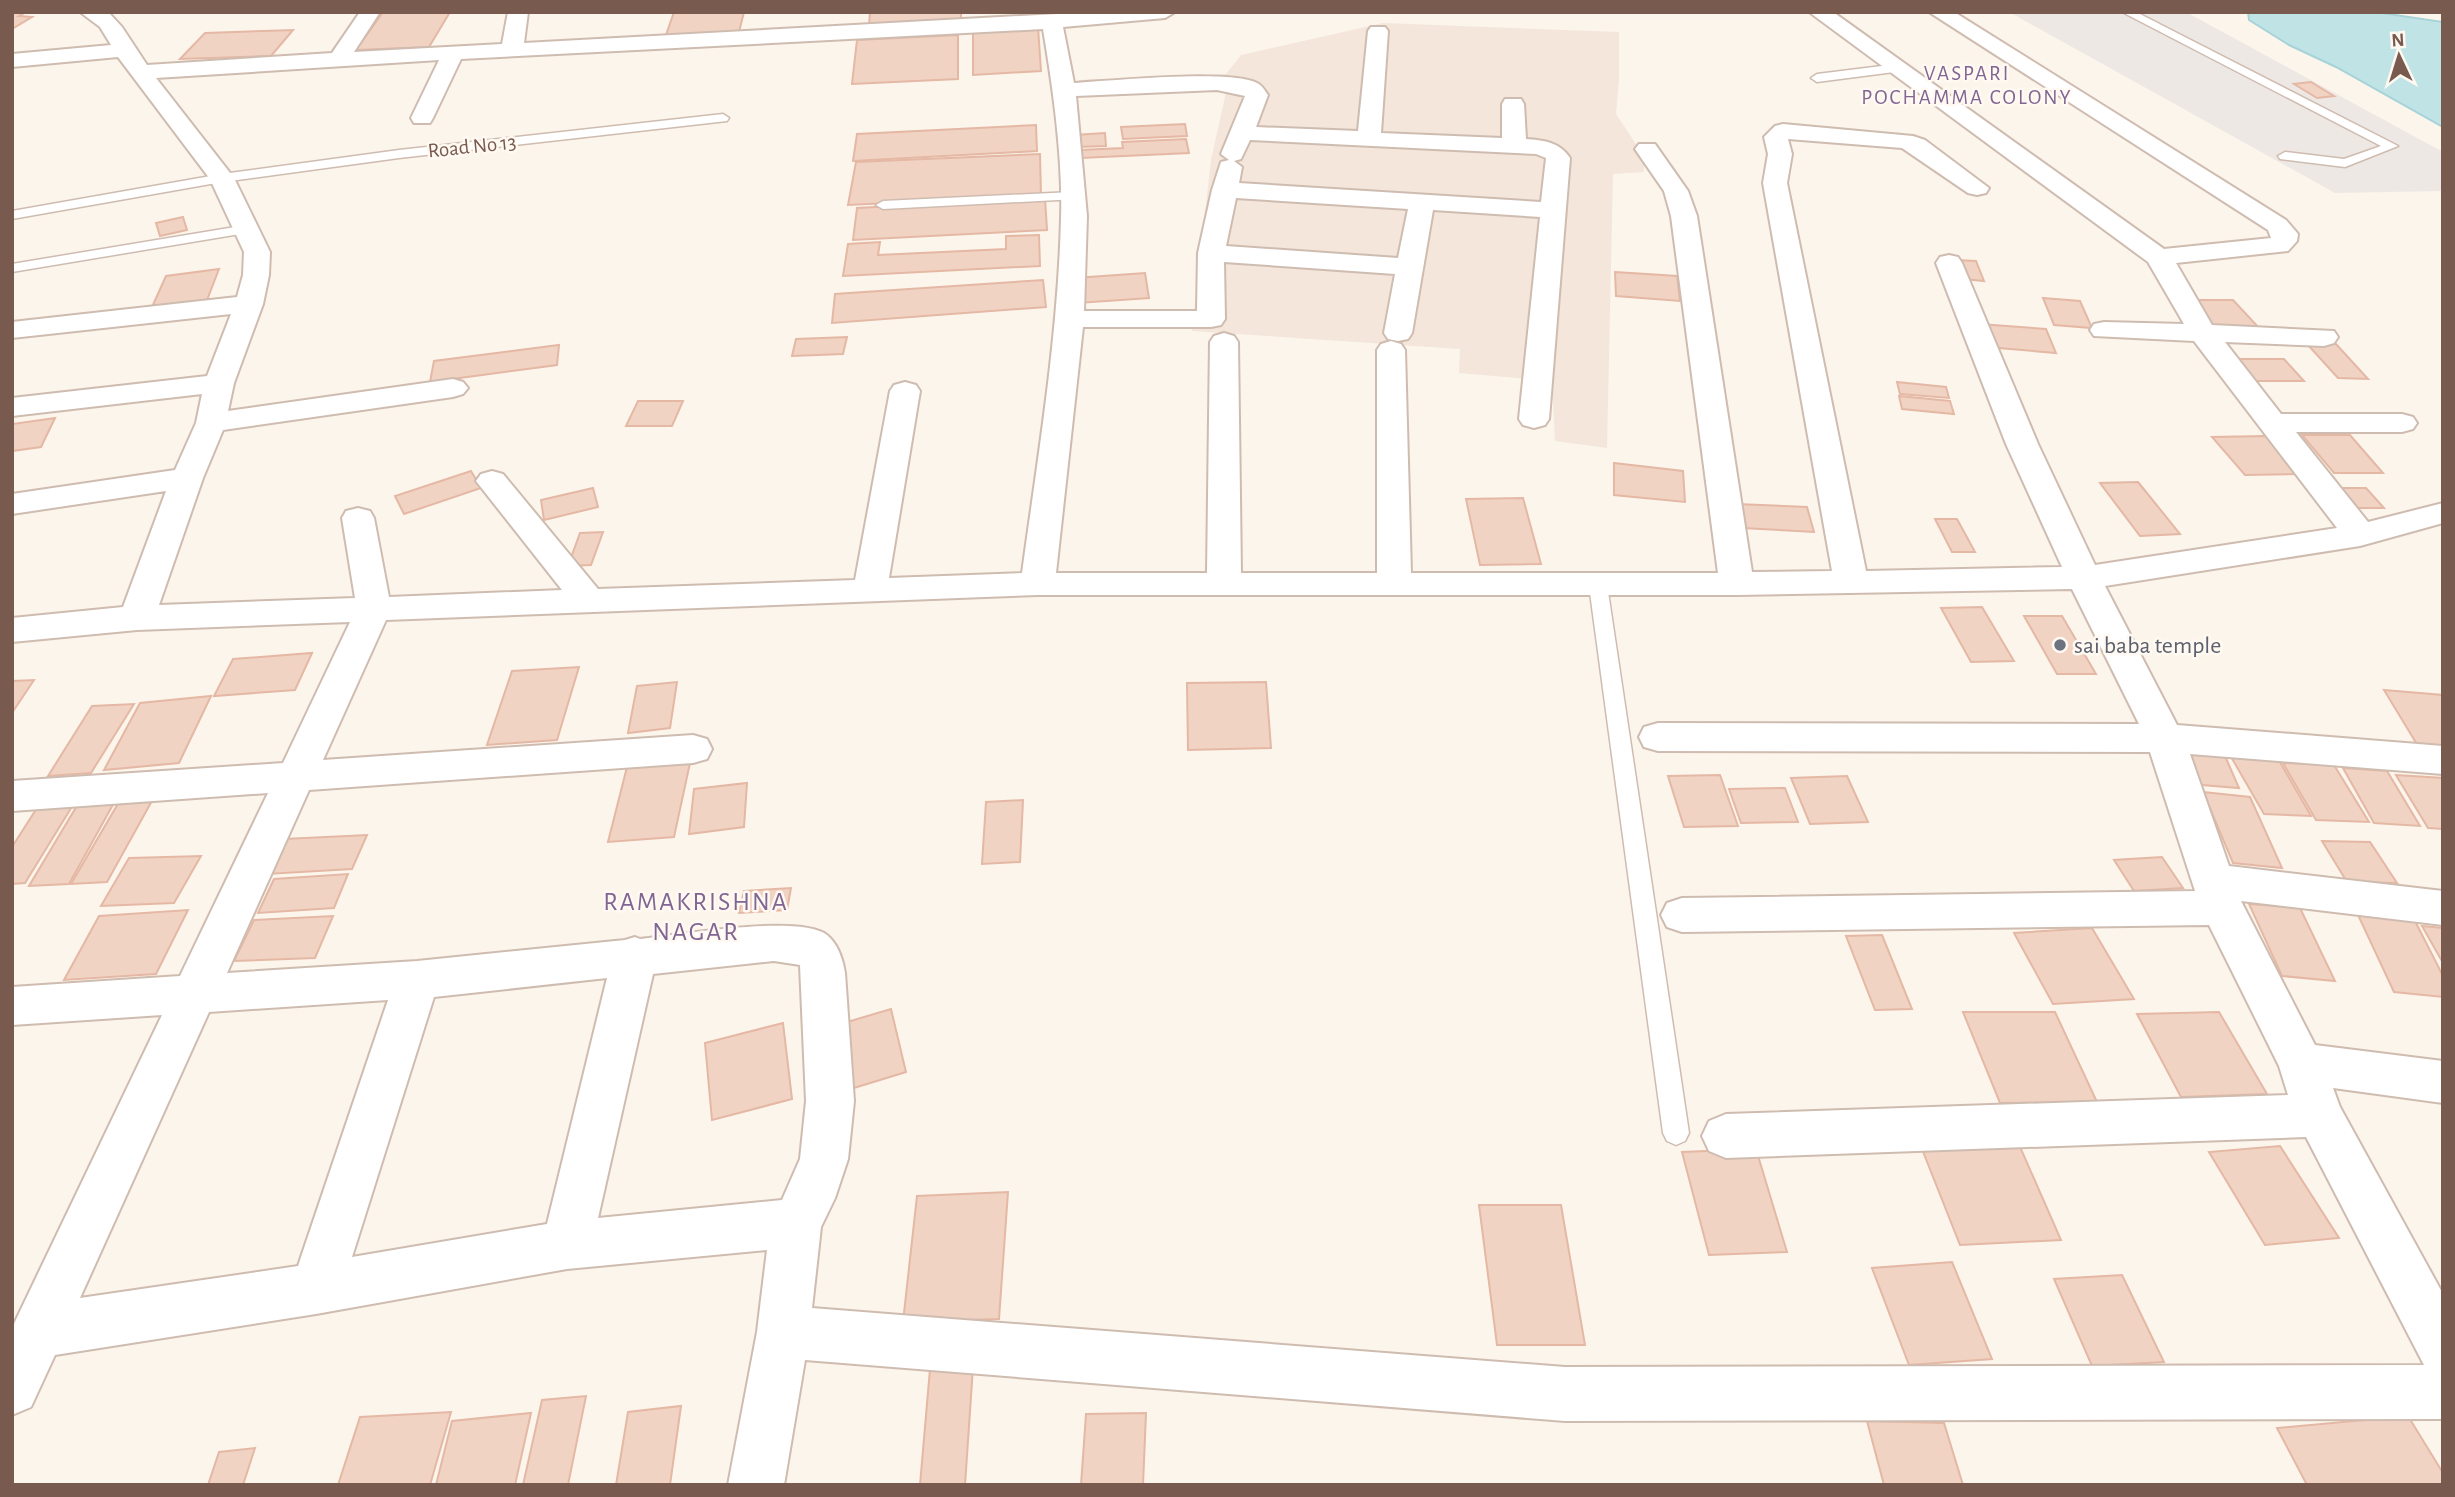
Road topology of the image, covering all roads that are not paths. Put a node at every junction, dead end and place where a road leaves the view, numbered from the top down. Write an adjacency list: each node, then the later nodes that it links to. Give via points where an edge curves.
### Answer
1 (90, 12): 11 (street, via 114,27)
2 (370, 12): 14 (street)
3 (518, 12): 12 (street)
4 (1165, 12): 8 (street)
5 (1819, 12): 16 (street)
6 (1939, 12): 37 (street, via 2286,234 2279,245)
7 (2127, 12): 26 (lane, via 2392,146 2345,163)
8 (1124, 14): 9 (street)
9 (1052, 22): 12 (street); 19 (street)
10 (1378, 31): 23 (street)
11 (124, 50): 15 (street); 17 (street)
12 (512, 51): 13 (street)
13 (453, 54): 14 (street); 21 (street)
14 (339, 58): 17 (street)
15 (12, 61)
16 (1898, 68): 18 (lane); 37 (street)
17 (141, 72): 28 (street)
18 (1817, 78)
19 (1064, 90): 27 (street, via 1250,88 1257,95); 30 (street)
20 (1513, 104): 24 (street)
21 (422, 118)
22 (723, 118): 28 (lane, Road No 13)
23 (1369, 139): 24 (street); 27 (street)
24 (1514, 146): 33 (street, via 1548,148 1555,153)
25 (1647, 149): 66 (street, via 1676,191 1684,216)
26 (2285, 156)
27 (1232, 161): 31 (street); 36 (street)
28 (222, 178): 34 (lane, Road No 13); 35 (street)
29 (1977, 188): 63 (street, via 1905,141 1783,131 1776,137 1780,154 1775,183)
30 (1072, 196): 32 (lane); 42 (street)
31 (1422, 202): 33 (street); 39 (street)
32 (883, 205)
33 (1553, 210): 52 (street)
34 (12, 215)
35 (247, 229): 40 (lane); 41 (street, via 257,252)
36 (1211, 253): 39 (street); 42 (street, via 1210,319)
37 (2159, 257): 45 (street)
38 (1949, 264): 62 (street, via 2022,444)
39 (1409, 267): 64 (street, via 1394,342)
40 (12, 268)
41 (249, 304): 43 (street); 48 (street)
42 (1070, 319): 65 (street)
43 (12, 330)
44 (2104, 330): 45 (street)
45 (2204, 335): 46 (street); 55 (street)
46 (2325, 337)
47 (1224, 341): 67 (street)
48 (219, 383): 51 (street); 53 (street)
49 (453, 388): 53 (street)
50 (905, 391): 69 (street)
51 (12, 407)
52 (1534, 419)
53 (211, 423): 56 (street)
54 (2402, 423): 55 (street)
55 (2273, 424): 61 (street)
56 (187, 478): 58 (street); 72 (street)
57 (492, 481): 70 (street)
58 (12, 504)
59 (2441, 516): 61 (street)
60 (358, 518): 71 (street)
61 (2360, 535): 62 (street)
62 (2084, 578): 63 (street); 75 (street)
63 (1851, 582): 66 (street)
64 (1394, 583): 67 (street); 68 (street)
65 (1038, 584): 67 (street); 69 (street)
66 (1737, 584): 68 (street)
67 (1224, 585)
68 (1598, 585): 90 (lane)
69 (870, 589): 70 (street)
70 (588, 600): 71 (street)
71 (374, 608): 72 (street); 78 (street)
72 (137, 618): 73 (street)
73 (12, 630)
74 (1658, 737): 75 (street)
75 (2165, 738): 77 (street); 80 (street)
76 (693, 749): 78 (street)
77 (2443, 761)
78 (296, 777): 79 (street); 85 (street)
79 (12, 796)
80 (2218, 894): 81 (street); 82 (street); 87 (street)
81 (2443, 908)
82 (1682, 915)
83 (635, 955): 84 (street); 92 (street, via 774,943 811,947 821,960 830,1101 824,1159); 93 (street)
84 (417, 980): 85 (street); 94 (street)
85 (195, 996): 86 (street); 95 (street)
86 (12, 1006)
87 (2301, 1064): 88 (street); 89 (street)
88 (2443, 1082)
89 (2319, 1115): 91 (street); 97 (street)
90 (1676, 1133)
91 (1726, 1136)
92 (796, 1223): 93 (street); 96 (street)
93 (567, 1245): 94 (street)
94 (317, 1289): 95 (street)
95 (39, 1331): 98 (street)
96 (783, 1332): 99 (street, via 1565,1394); 100 (street)
97 (2443, 1347)
98 (12, 1388)
99 (2443, 1392)
100 (756, 1485)

